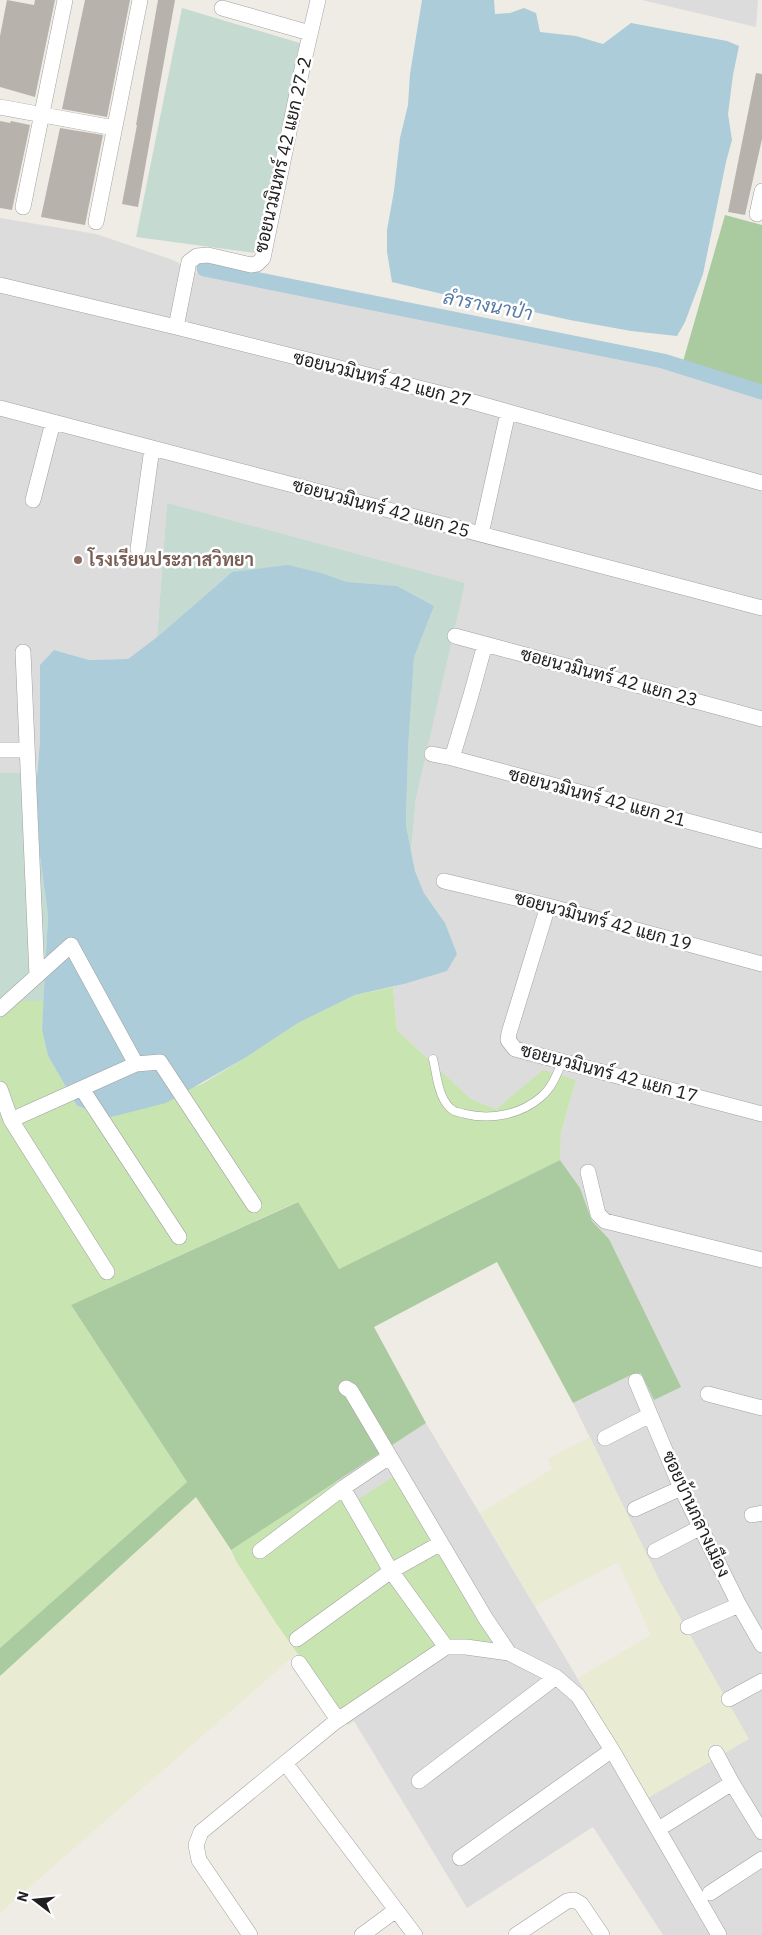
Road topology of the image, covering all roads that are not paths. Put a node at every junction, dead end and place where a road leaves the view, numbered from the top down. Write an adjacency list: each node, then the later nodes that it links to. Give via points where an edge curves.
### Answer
1 (65, 0): 7 (street)
2 (140, 0): 8 (street)
3 (318, 0): 5 (street, ซอยนวมินทร์ 42 แยก 27-2)
4 (222, 8): 5 (street)
5 (310, 33): 14 (street, ซอยนวมินทร์ 42 แยก 27-2, via 263,258 251,265 208,256 197,256 189,262)
6 (0, 107): 7 (street)
7 (42, 115): 8 (street); 10 (street)
8 (114, 128): 12 (street)
9 (762, 191): 11 (street)
10 (23, 207)
11 (757, 214)
12 (96, 222)
13 (0, 285): 14 (street, ซอยนวมินทร์ 42 แยก 27)
14 (176, 327): 16 (street, ซอยนวมินทร์ 42 แยก 27)
15 (0, 408): 17 (street, ซอยนวมินทร์ 42 แยก 25)
16 (508, 412): 19 (street, ซอยนวมินทร์ 42 แยก 27); 21 (street)
17 (53, 422): 18 (street, ซอยนวมินทร์ 42 แยก 25); 20 (street)
18 (152, 448): 21 (street, ซอยนวมินทร์ 42 แยก 25); 22 (street)
19 (762, 483)
20 (34, 500)
21 (481, 534): 23 (street, ซอยนวมินทร์ 42 แยก 25)
22 (138, 549)
23 (762, 608)
24 (455, 636): 25 (street, ซอยนวมินทร์ 42 แยก 23)
25 (485, 644): 27 (street, ซอยนวมินทร์ 42 แยก 23); 31 (street)
26 (23, 652): 29 (street)
27 (762, 719)
28 (0, 750): 29 (street)
29 (27, 750): 36 (street)
30 (432, 754): 31 (street, ซอยนวมินทร์ 42 แยก 21)
31 (452, 758): 32 (street, ซอยนวมินทร์ 42 แยก 21)
32 (762, 841)
33 (444, 881): 34 (street, ซอยนวมินทร์ 42 แยก 19)
34 (548, 906): 35 (street, ซอยนวมินทร์ 42 แยก 19); 39 (street, ซอยนวมินทร์ 42 แยก 17, via 508,1040 515,1049)
35 (762, 964)
36 (37, 976): 37 (street); 40 (street, via 71,945)
37 (0, 1009)
38 (433, 1059): 39 (lane, via 442,1096 454,1111 486,1117 517,1111 541,1097 555,1079)
39 (562, 1062): 43 (street, ซอยนวมินทร์ 42 แยก 17)
40 (136, 1064): 41 (street); 46 (street, via 160,1062)
41 (82, 1088): 44 (street); 47 (street)
42 (0, 1089): 44 (street)
43 (762, 1114)
44 (12, 1120): 49 (street)
45 (588, 1172): 48 (street, via 598,1214 604,1221)
46 (254, 1206)
47 (179, 1237)
48 (762, 1260)
49 (106, 1272)
50 (636, 1381): 54 (street, ซอยบ้านกลางเมือง)
51 (346, 1388): 56 (street, via 351,1391)
52 (708, 1394): 53 (street)
53 (762, 1408)
54 (650, 1414): 55 (street); 58 (street, ซอยบ้านกลางเมือง)
55 (605, 1438)
56 (389, 1457): 57 (street); 61 (street)
57 (343, 1488): 62 (street); 64 (street)
58 (681, 1488): 59 (street); 60 (street, ซอยบ้านกลางเมือง)
59 (635, 1509)
60 (701, 1527): 63 (street); 65 (street, ซอยบ้านกลางเมือง)
61 (441, 1543): 64 (street); 70 (street)
62 (260, 1551)
63 (655, 1551)
64 (391, 1571): 67 (street); 69 (street)
65 (740, 1605): 66 (street); 68 (street, ซอยบ้านกลางเมือง)
66 (688, 1626)
67 (297, 1639)
68 (762, 1645)
69 (446, 1647): 70 (street); 75 (street)
70 (509, 1653): 72 (street)
71 (299, 1663): 75 (street)
72 (556, 1677): 76 (street, via 578,1696); 79 (street)
73 (762, 1681): 74 (street)
74 (729, 1699)
75 (338, 1720): 78 (street)
76 (612, 1750): 83 (street); 92 (street)
77 (716, 1753): 80 (street)
78 (286, 1764): 86 (street); 87 (street, via 201,1832 196,1845 199,1860)
79 (418, 1781)
80 (732, 1783): 81 (street); 82 (street)
81 (665, 1825)
82 (762, 1832)
83 (460, 1858)
84 (762, 1859): 85 (street)
85 (710, 1893)
86 (396, 1910): 88 (street); 89 (street)
87 (250, 1935)
88 (362, 1935)
89 (415, 1935)
90 (516, 1935): 91 (street, via 567,1901 574,1900 581,1904)
91 (602, 1935)
92 (720, 1935)

